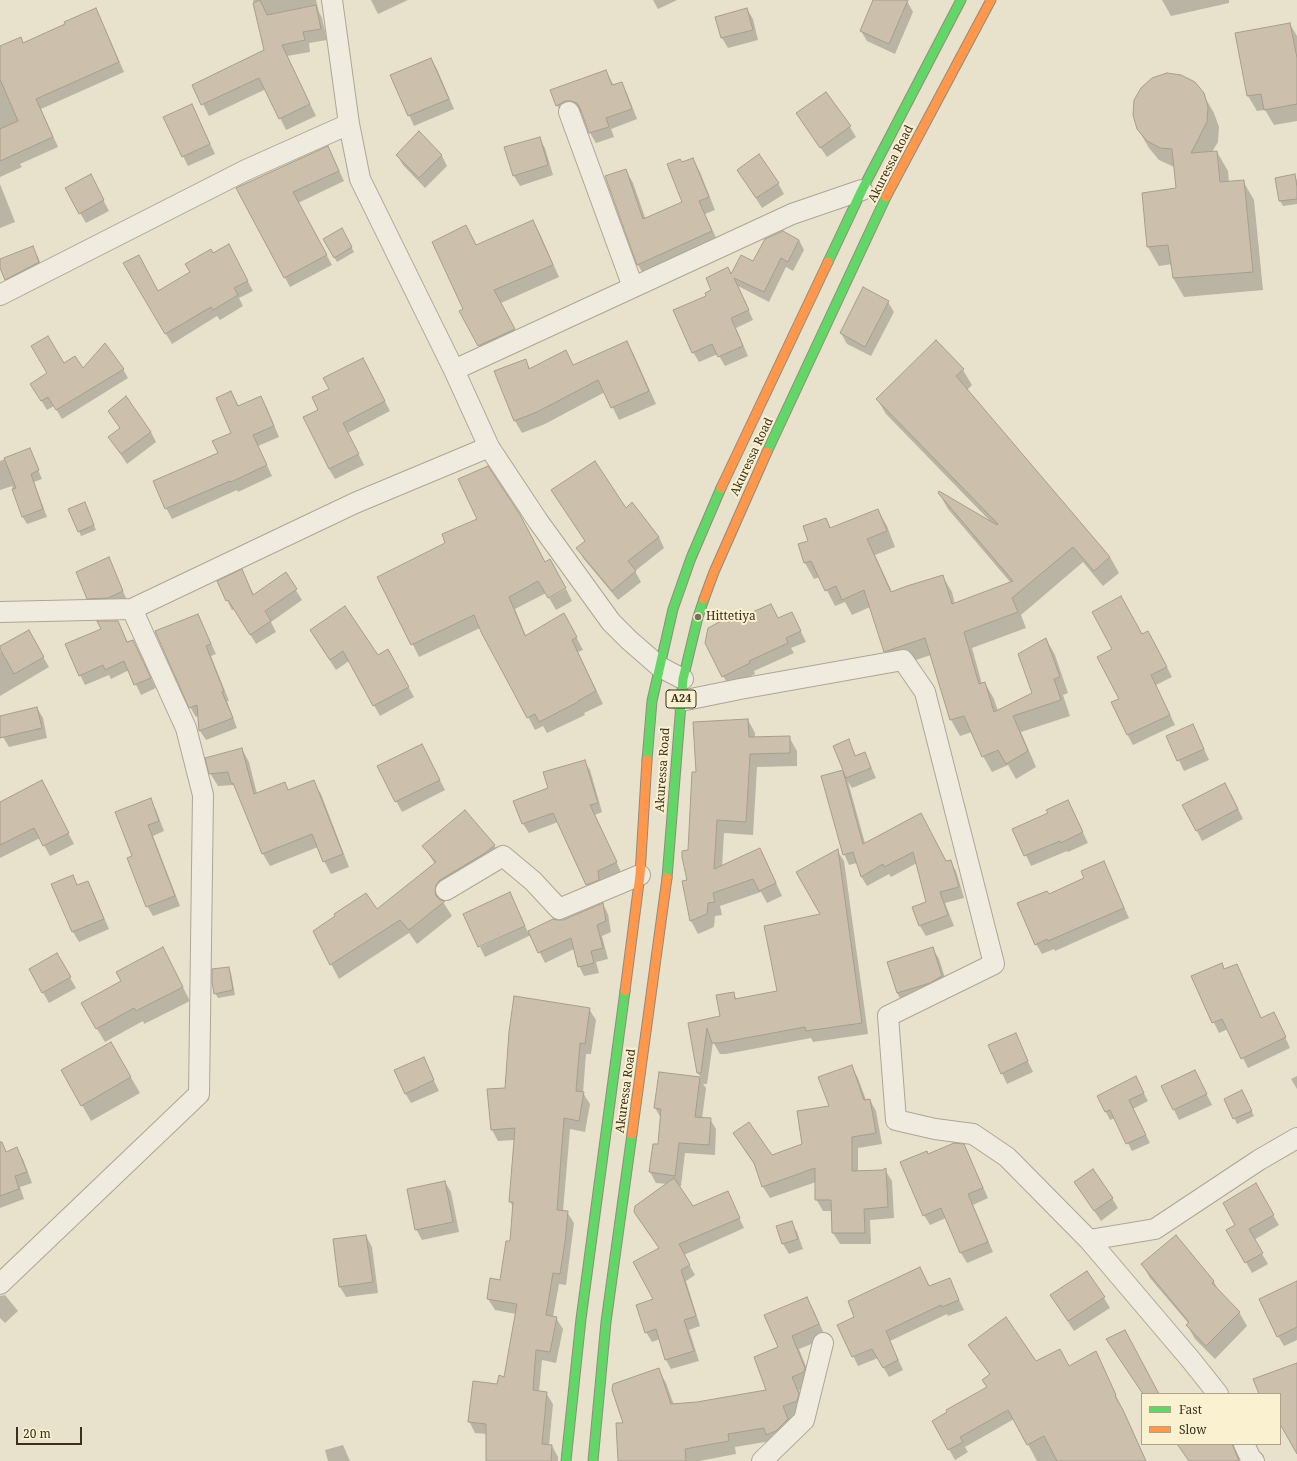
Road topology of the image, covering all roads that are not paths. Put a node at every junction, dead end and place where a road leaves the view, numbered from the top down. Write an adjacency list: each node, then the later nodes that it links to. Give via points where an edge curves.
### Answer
1 (332, 0): 5 (street)
2 (991, 0): 14 (highway, Akuressa Road / A24, via 976,20 888,193 742,507 698,617)
3 (959, 7): 6 (highway, Akuressa Road / A24)
4 (569, 112): 7 (street)
5 (349, 124): 8 (street, via 246,170); 9 (street, via 360,178)
6 (862, 190): 7 (street, via 792,214); 13 (highway, Akuressa Road / A24, via 722,485 691,558 673,609)
7 (633, 287): 9 (street)
8 (0, 295)
9 (454, 370): 10 (street)
10 (490, 447): 11 (street, via 355,503); 13 (street, via 538,521 611,622)
11 (132, 609): 12 (street); 20 (street, via 186,728 203,795 199,1094)
12 (0, 612)
13 (660, 667): 14 (street); 16 (highway, Akuressa Road / A24, via 652,702 648,742)
14 (683, 679): 15 (highway, Akuressa Road / A24)
15 (681, 701): 19 (street, via 903,660 925,692 994,964 888,1016 896,1120 973,1134 1007,1157); 25 (highway, Akuressa Road / A24, via 668,872 606,1322)
16 (640, 875): 17 (street, via 559,909 503,856); 24 (highway, Akuressa Road / A24, via 581,1319)
17 (446, 890)
18 (1297, 1138): 19 (street, via 1155,1229)
19 (1089, 1240): 22 (street)
20 (0, 1284)
21 (823, 1343): 26 (street, via 804,1420)
22 (1217, 1393)
23 (1245, 1445): 27 (street)
24 (566, 1461)
25 (593, 1461)
26 (762, 1461)
27 (1254, 1461)

